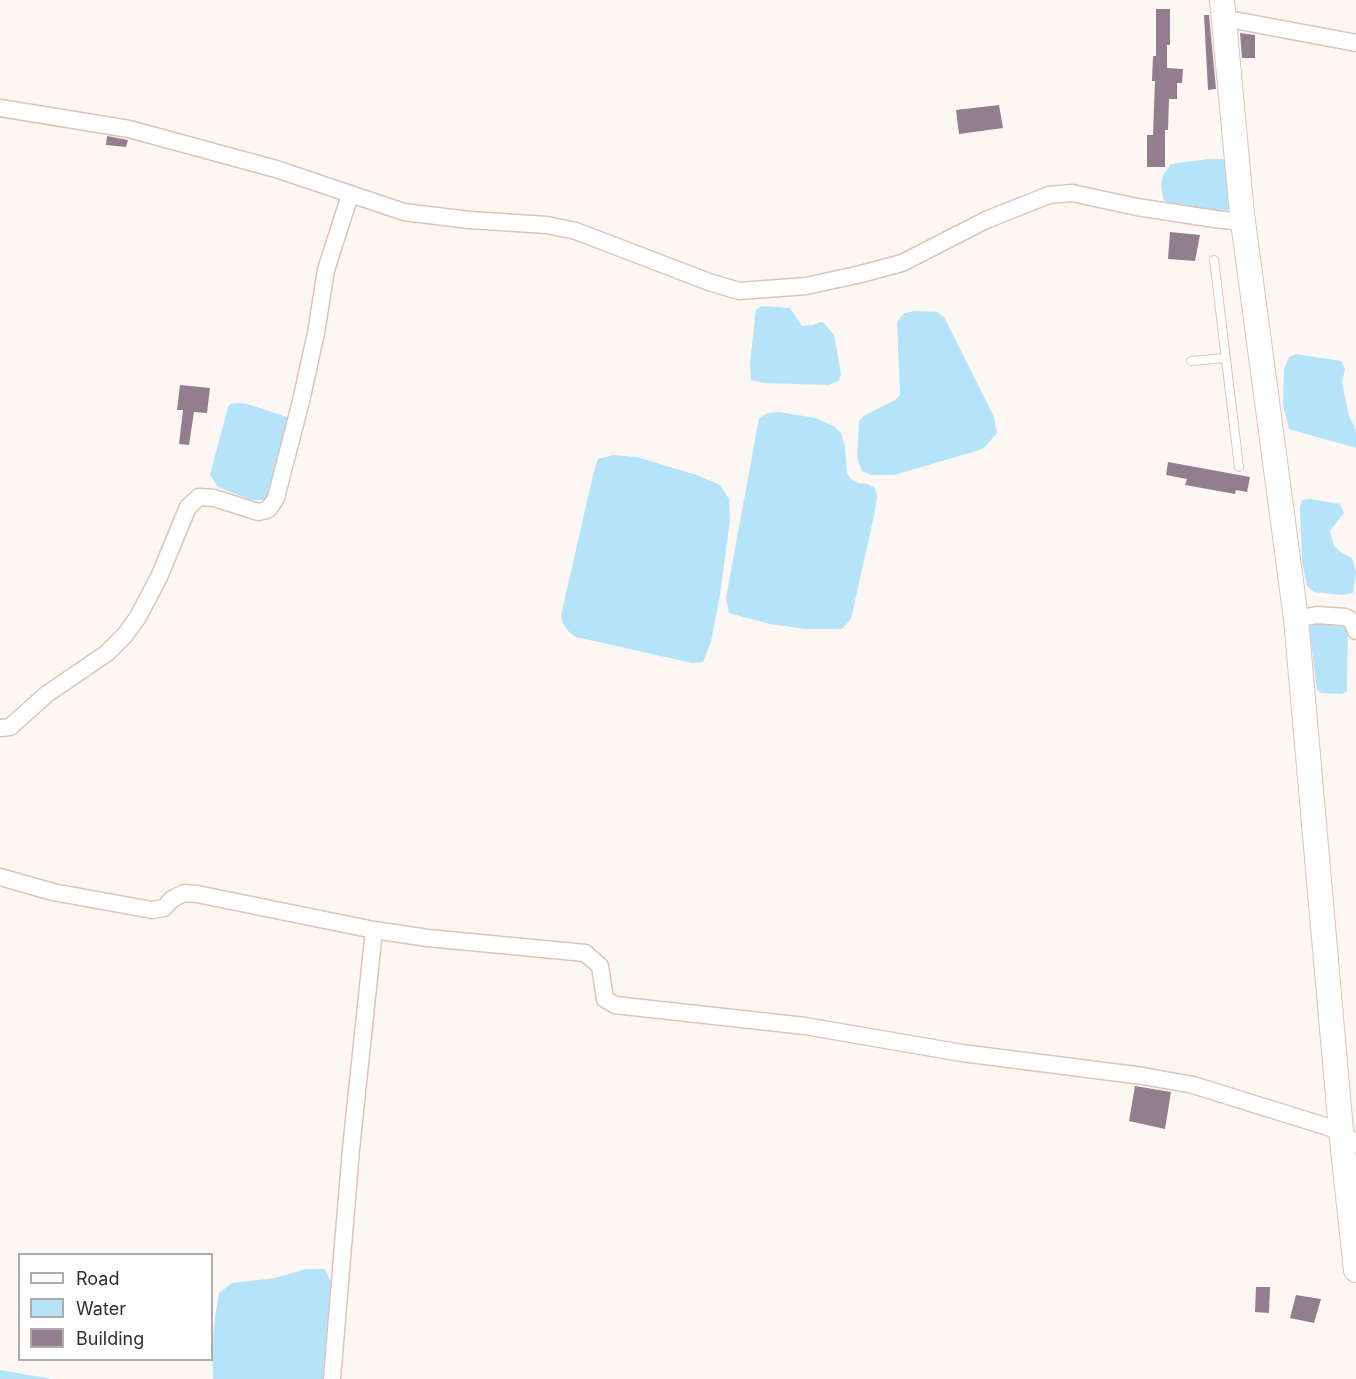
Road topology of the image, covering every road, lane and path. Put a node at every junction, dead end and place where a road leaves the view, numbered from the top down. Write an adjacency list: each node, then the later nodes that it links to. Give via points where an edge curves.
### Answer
1 (1223, 9): 2 (street); 5 (main road)
2 (1356, 43)
3 (0, 108): 4 (street, via 129,129 276,169)
4 (350, 195): 5 (street, via 404,212 576,231 739,291 806,286 902,263 986,220 1049,195 1072,194 1233,221); 12 (street, via 326,270 316,333 276,498 267,510 258,512 199,497 188,507 159,577 125,635 107,653 46,694 10,727)
5 (1242, 214): 10 (main road)
6 (1214, 260): 7 (lane)
7 (1226, 358): 8 (lane); 9 (lane)
8 (1191, 361)
9 (1239, 467)
10 (1296, 620): 11 (street, via 1317,615 1345,617 1352,621); 15 (main road)
11 (1356, 631)
12 (0, 729)
13 (0, 877): 14 (street, via 53,892 138,908 159,910 184,892)
14 (374, 930): 15 (street, via 585,952 600,966 605,999 615,1005 806,1026 962,1053 1143,1076 1192,1085); 17 (street)
15 (1348, 1138): 16 (main road)
16 (1356, 1270)
17 (333, 1379)

